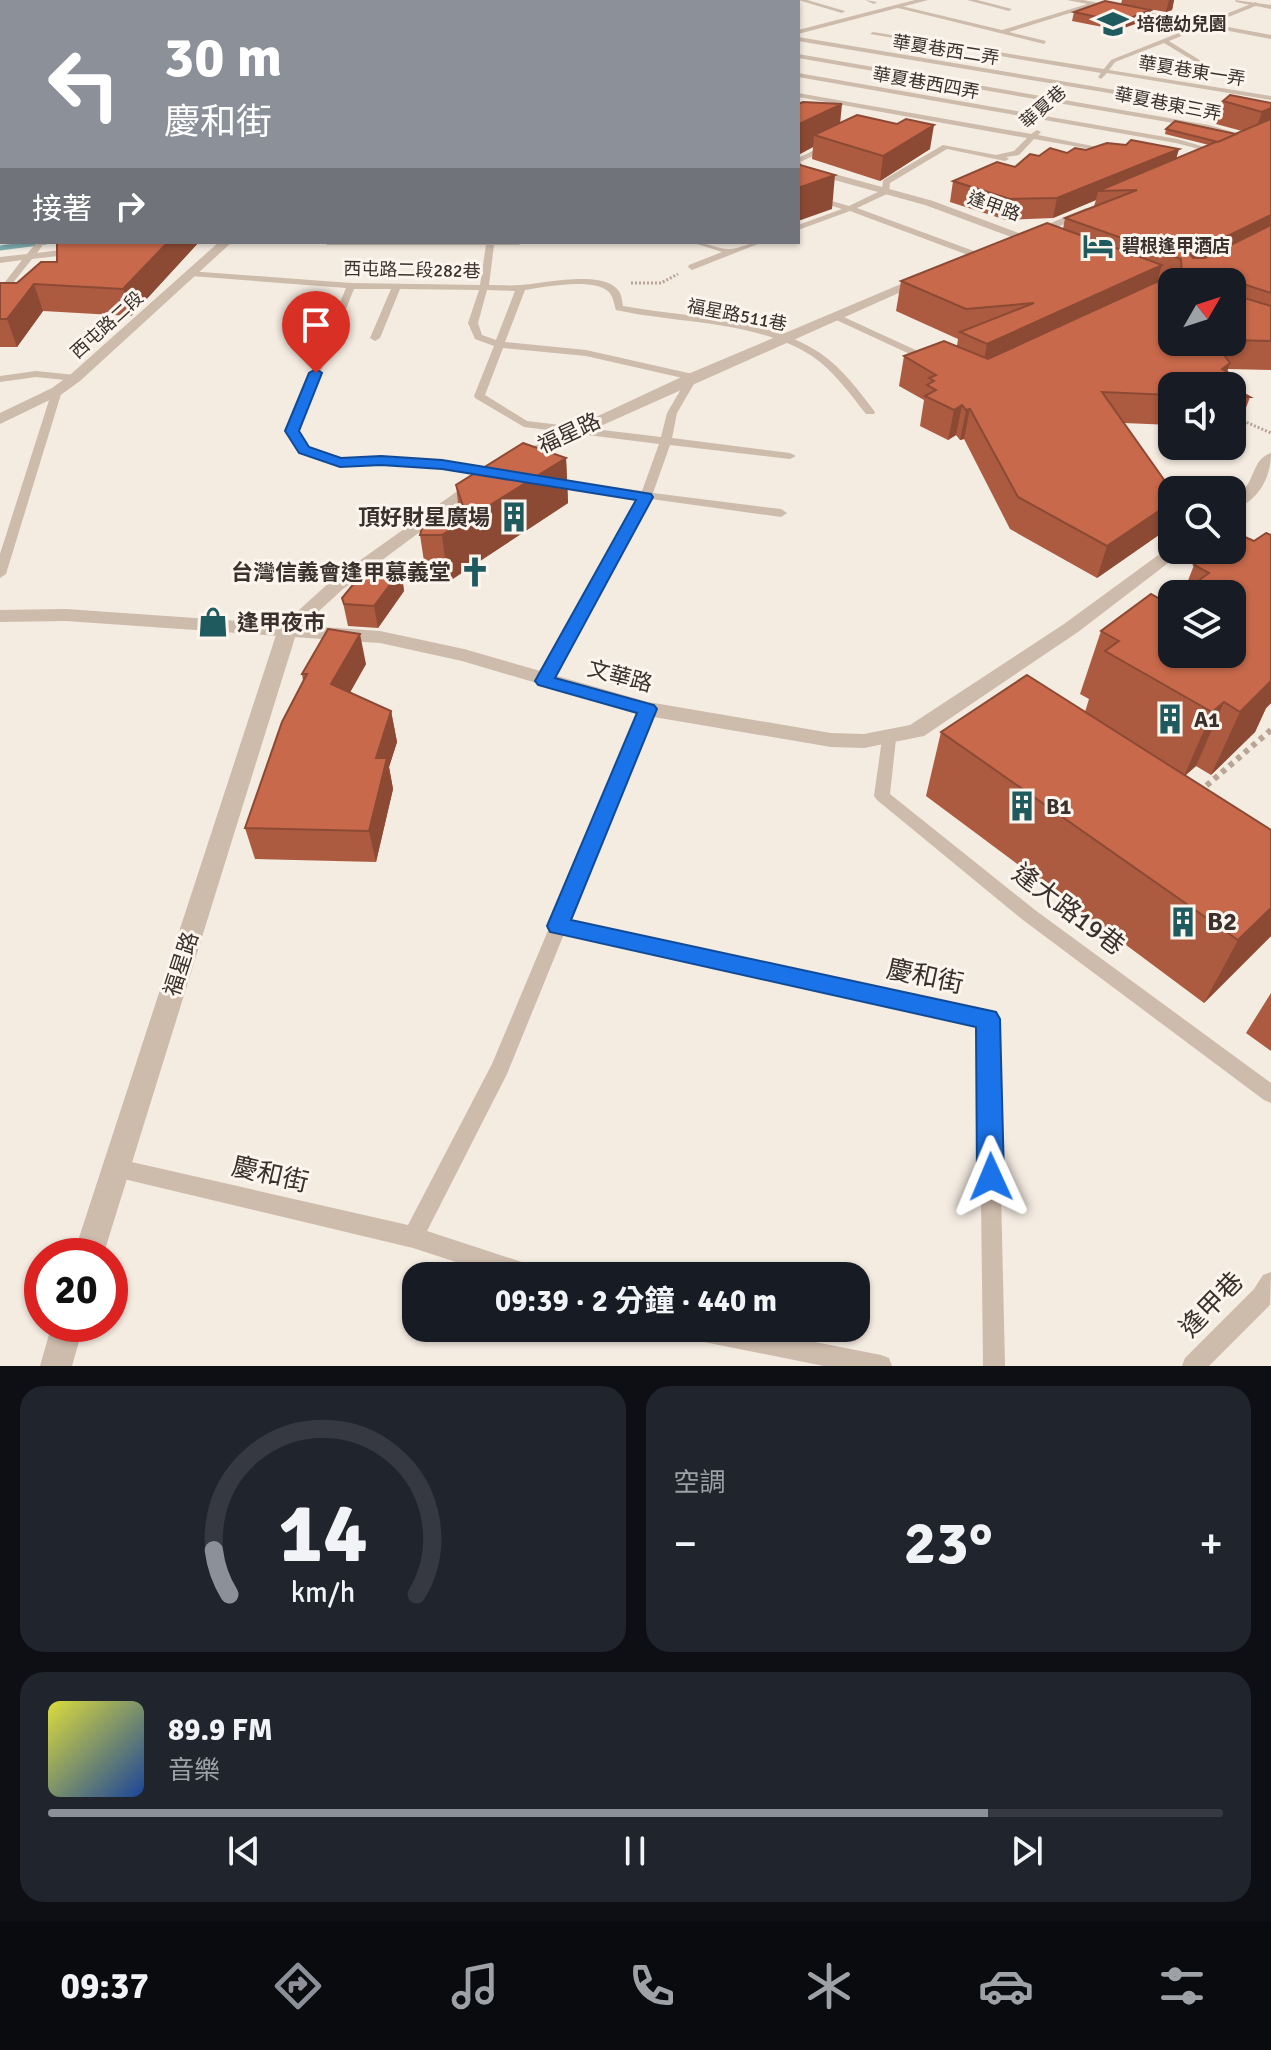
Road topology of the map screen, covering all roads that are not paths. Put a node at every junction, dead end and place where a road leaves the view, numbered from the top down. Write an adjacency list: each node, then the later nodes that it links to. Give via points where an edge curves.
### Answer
1 (801, 0): 7 (lane)
2 (832, 0): 7 (lane)
3 (924, 0): 11 (street)
4 (970, 0): 13 (lane)
5 (1071, 0): 8 (street)
6 (1239, 0): 9 (street)
7 (814, 4): 10 (lane); 14 (lane)
8 (1094, 4): 15 (street); 17 (lane)
9 (1256, 4): 12 (street); 15 (lane, 華夏巷)
10 (800, 7)
11 (897, 7): 16 (street); 17 (lane)
12 (1271, 7)
13 (1009, 9)
14 (842, 11)
15 (1201, 25): 19 (street); 21 (lane, 華夏巷)
16 (800, 31)
17 (1001, 32): 22 (lane)
18 (873, 34): 23 (lane, 華夏巷東一弄)
19 (1271, 37)
20 (800, 39): 25 (lane, 華夏巷西二弄)
21 (1165, 41): 26 (lane); 27 (lane, 華夏巷, via 1113,61)
22 (1044, 42)
23 (931, 45): 25 (lane); 27 (lane, 華夏巷東一弄)
24 (800, 56): 28 (lane, 華夏巷東三弄)
25 (912, 59): 28 (lane); 31 (lane, 華夏巷西二弄)
26 (1204, 65)
27 (1107, 71): 31 (lane, 華夏巷); 33 (lane, 華夏巷東一弄)
28 (888, 72): 30 (lane); 35 (lane, 華夏巷東三弄)
29 (800, 75): 30 (lane, 華夏巷西四弄)
30 (865, 86): 34 (lane); 36 (lane, 華夏巷西四弄)
31 (1090, 87): 35 (lane, 華夏巷); 37 (lane, 華夏巷西二弄)
32 (800, 95): 34 (lane)
33 (1271, 98)
34 (840, 102): 38 (lane)
35 (1072, 103): 36 (lane, 華夏巷); 40 (lane, 華夏巷東三弄)
36 (1049, 118): 38 (lane, 華夏巷); 44 (lane, 華夏巷西四弄)
37 (1271, 118)
38 (1033, 136): 42 (lane, 華夏巷); 43 (lane)
39 (938, 138): 42 (lane)
40 (1258, 140): 44 (street)
41 (837, 142): 47 (lane)
42 (1016, 153): 45 (lane); 46 (lane, 華夏巷)
43 (1121, 153)
44 (1227, 154): 48 (street)
45 (1030, 155)
46 (996, 157): 49 (lane); 51 (lane, via 946,147 886,182)
47 (800, 163)
48 (1205, 163)
49 (1025, 164)
50 (800, 165): 51 (street, 逢甲路)
51 (886, 191): 54 (lane); 56 (street, 逢甲路)
52 (800, 194): 54 (lane)
53 (1103, 205): 56 (street, 福星路)
54 (852, 209): 55 (lane); 65 (lane)
55 (800, 227)
56 (1025, 237): 64 (street, 逢甲路); 65 (street, 福星路)
57 (39, 244): 66 (lane)
58 (224, 244): 69 (street, 西屯路二段)
59 (490, 244): 73 (lane)
60 (702, 244): 63 (lane)
61 (753, 244): 63 (lane)
62 (88, 250): 66 (lane)
63 (730, 252): 68 (lane)
64 (1061, 252)
65 (979, 256): 76 (street, 福星路)
66 (27, 257): 67 (lane); 70 (lane)
67 (0, 260)
68 (692, 267)
69 (191, 273): 71 (lane, 西屯路二段282巷); 82 (street, 西屯路二段)
70 (9, 282)
71 (351, 286): 72 (lane, 西屯路二段282巷); 91 (lane, via 292,431 304,450 340,462 442,465)
72 (397, 286): 73 (lane, 西屯路二段282巷); 77 (lane)
73 (484, 287): 74 (lane, 西屯路二段282巷); 79 (lane, via 473,323 478,337)
74 (521, 288): 75 (lane, 西屯路二段282巷, via 594,283 610,288); 79 (lane)
75 (619, 308): 78 (lane, 福星路511巷)
76 (835, 316): 78 (street, 福星路); 80 (lane)
77 (375, 338)
78 (784, 338): 81 (street, 福星路); 85 (lane, 福星路511巷, via 832,368)
79 (498, 346): 81 (lane, via 568,351); 87 (lane, via 479,396 524,424)
80 (937, 363)
81 (693, 377): 87 (street, 福星路); 88 (lane, via 672,413)
82 (75, 378): 83 (lane, via 36,374); 84 (street, 西屯路二段)
83 (0, 379)
84 (57, 391): 86 (street, 西屯路二段); 96 (lane)
85 (870, 412)
86 (0, 419)
87 (575, 430): 88 (lane); 91 (street, 福星路)
88 (666, 440): 89 (lane); 93 (lane)
89 (790, 456)
90 (1271, 458): 92 (street)
91 (489, 473): 93 (lane); 98 (street, 福星路, via 389,544)
92 (1246, 495)
93 (646, 497): 94 (lane); 99 (lane)
94 (781, 513)
95 (1158, 562): 101 (street, 文華路, via 1071,628 917,731)
96 (0, 574)
97 (0, 616): 98 (street, 文華路)
98 (288, 629): 99 (street, 文華路, via 380,637 464,655); 104 (street, 福星路)
99 (544, 681): 100 (street, 文華路)
100 (648, 709): 101 (street, 文華路, via 831,740); 102 (lane)
101 (889, 739): 103 (lane, 逢大路19巷, via 882,796 1029,915)
102 (558, 926): 105 (lane, via 500,1068); 113 (lane, 慶和街, via 988,1019)
103 (1271, 1094)
104 (114, 1168): 105 (lane, 慶和街); 106 (street, 福星路)
105 (413, 1237): 107 (lane, 慶和街)
106 (93, 1238)
107 (489, 1262)
108 (1271, 1283): 114 (lane, 逢甲巷)
109 (63, 1342): 111 (street)
110 (760, 1342): 112 (lane)
111 (56, 1366)
112 (881, 1366)
113 (994, 1366)
114 (1193, 1366)

